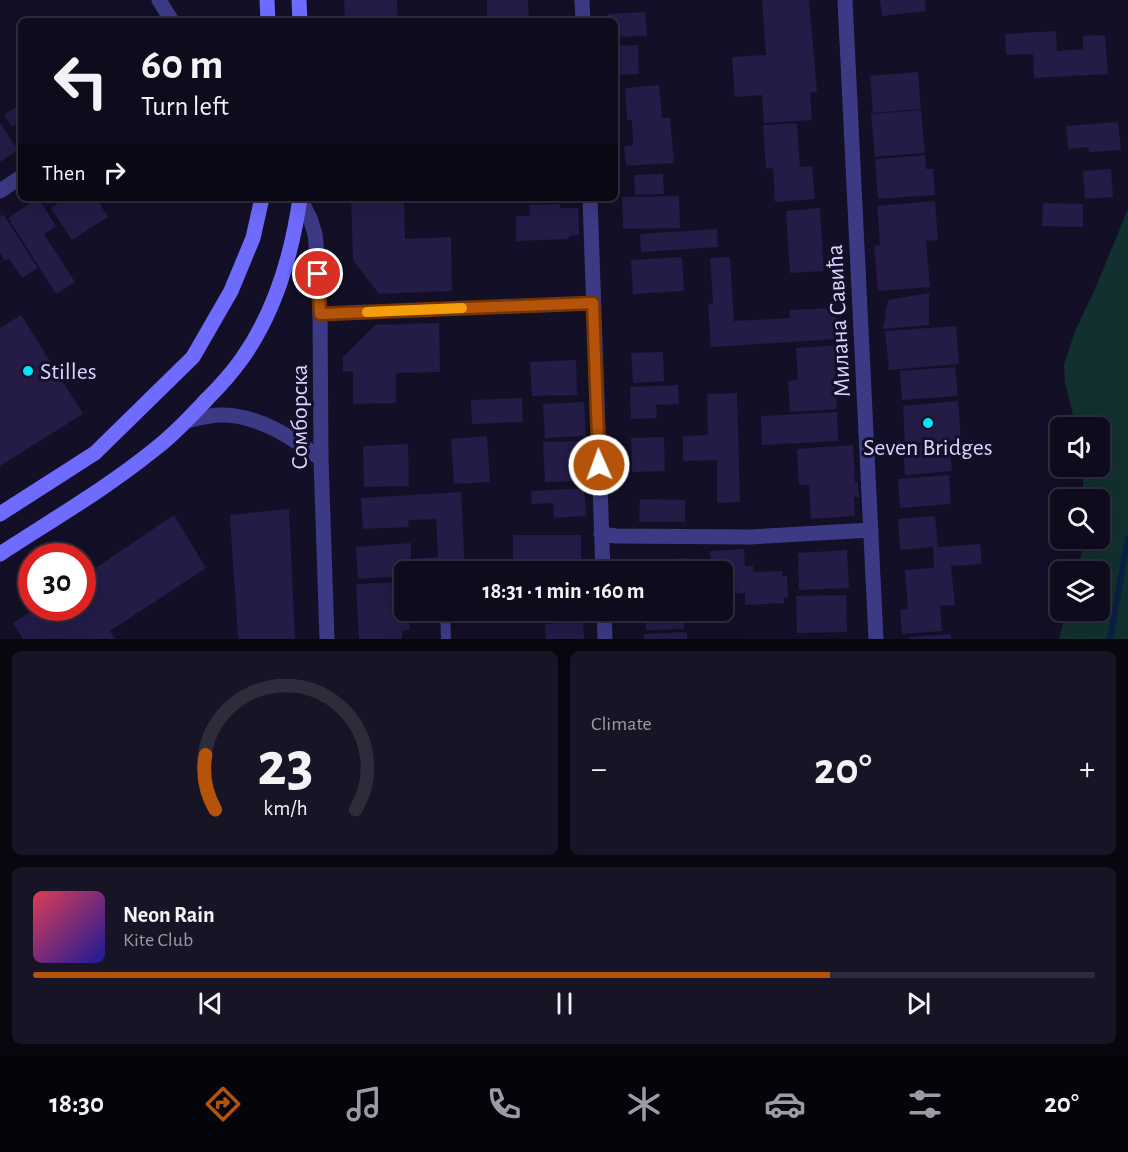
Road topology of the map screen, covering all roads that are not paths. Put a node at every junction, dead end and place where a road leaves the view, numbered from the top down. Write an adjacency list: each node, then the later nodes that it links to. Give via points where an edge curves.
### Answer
1 (159, 0): 6 (street)
2 (267, 0): 7 (main road)
3 (299, 0): 8 (main road)
4 (582, 0): 9 (street)
5 (844, 0): 21 (street, Милана Савића)
6 (170, 18)
7 (268, 18)
8 (300, 18)
9 (583, 18)
10 (18, 179): 11 (street)
11 (0, 191)
12 (261, 201): 20 (main road, via 253,238 231,291 193,357 95,453)
13 (300, 201): 18 (main road, via 289,258 261,326 242,359)
14 (302, 201): 17 (street, Сомборска, via 315,234)
15 (590, 201): 16 (street)
16 (593, 303): 17 (lane); 22 (street)
17 (320, 314): 19 (street, Сомборска)
18 (187, 421): 19 (street, via 222,415 252,419); 23 (main road, via 127,471)
19 (321, 459): 27 (street, Сомборска)
20 (0, 513)
21 (871, 530): 22 (street, via 750,537); 30 (street, Милана Савића)
22 (602, 534): 24 (street)
23 (0, 554)
24 (603, 561)
25 (445, 621): 28 (lane)
26 (604, 621): 29 (street)
27 (327, 639)
28 (446, 639)
29 (605, 639)
30 (876, 639)

